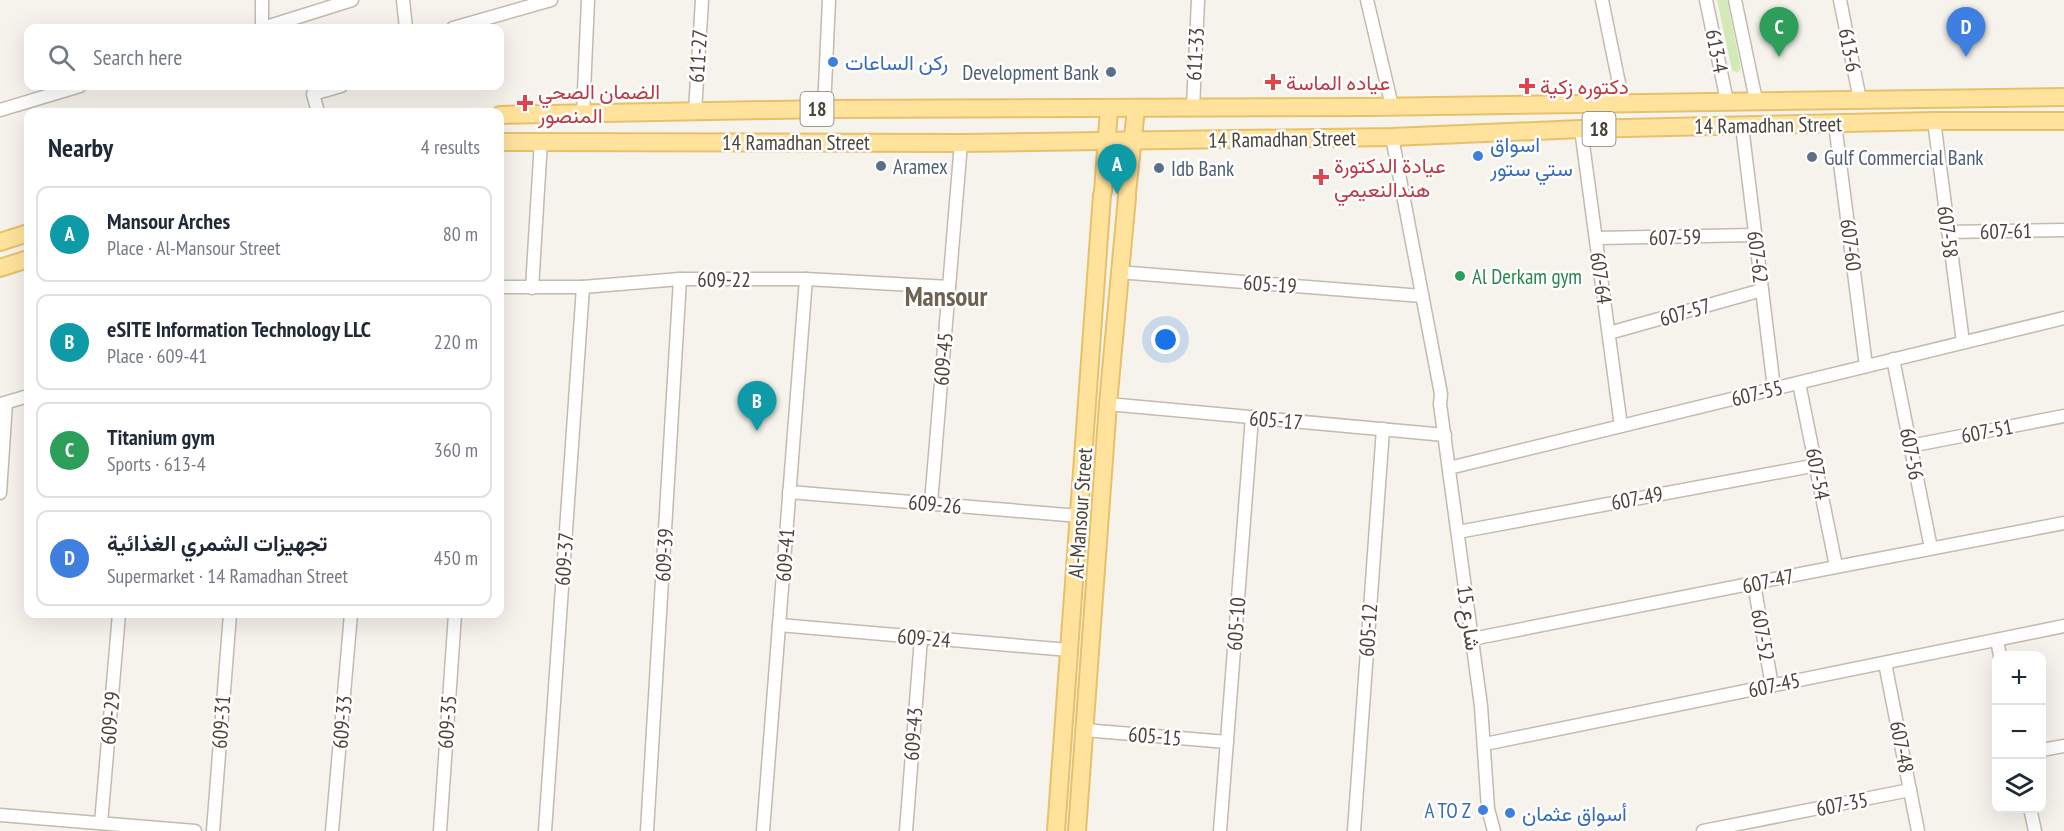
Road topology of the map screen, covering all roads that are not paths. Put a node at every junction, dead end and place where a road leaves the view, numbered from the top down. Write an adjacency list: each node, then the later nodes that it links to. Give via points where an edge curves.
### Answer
1 (262, 0): 14 (street)
2 (352, 0): 15 (street)
3 (403, 0): 16 (street)
4 (551, 0): 17 (street)
5 (588, 0): 33 (street)
6 (702, 0): 32 (street, 611-27)
7 (829, 0): 29 (street)
8 (1198, 0): 28 (street, 611-33)
9 (1368, 0): 25 (street)
10 (1602, 0): 24 (street)
11 (1706, 0): 23 (street, 613-4)
12 (1735, 0): 21 (street, 613-4)
13 (1840, 0): 22 (street, 613-6)
14 (263, 24)
15 (276, 24)
16 (406, 24)
17 (467, 24)
18 (67, 90): 31 (street)
19 (327, 90): 26 (street, via 313,94)
20 (2064, 97): 22 (main road, 14 Ramadhan Street / 18)
21 (1756, 100): 22 (main road, 14 Ramadhan Street / 18); 23 (main road, 14 Ramadhan Street / 18)
22 (1860, 100)
23 (1727, 101): 24 (main road, 14 Ramadhan Street / 18)
24 (1623, 103): 25 (main road, 14 Ramadhan Street / 18)
25 (1392, 105): 28 (main road, 14 Ramadhan Street / 18)
26 (317, 108)
27 (1136, 108): 28 (main road, 14 Ramadhan Street / 18); 30 (main road, 14 Ramadhan Street / 18); 42 (main road, Al-Mansour Street)
28 (1193, 108)
29 (825, 109): 30 (main road, 14 Ramadhan Street / 18); 32 (main road, 14 Ramadhan Street / 18)
30 (1109, 109): 41 (main road, Al-Mansour Street)
31 (0, 110)
32 (695, 111): 33 (main road, 14 Ramadhan Street / 18)
33 (583, 114): 34 (main road, 14 Ramadhan Street / 18)
34 (504, 116)
35 (1934, 121): 36 (main road, 14 Ramadhan Street / 18); 37 (main road, 14 Ramadhan Street / 18); 47 (street, 607-58)
36 (2064, 121)
37 (1835, 124): 38 (main road, 14 Ramadhan Street / 18); 67 (street, 607-60)
38 (1742, 126): 39 (main road, 14 Ramadhan Street / 18); 49 (street, 607-62)
39 (1581, 129): 40 (main road, 14 Ramadhan Street / 18); 50 (street, 607-64)
40 (1390, 137): 42 (main road, 14 Ramadhan Street / 18); 62 (street, شارع 15)
41 (1106, 140): 42 (main road, 14 Ramadhan Street / 18); 45 (main road, 14 Ramadhan Street / 18); 84 (main road, Al-Mansour Street)
42 (1133, 140): 54 (main road, Al-Mansour Street)
43 (541, 141): 44 (main road, 14 Ramadhan Street / 18); 45 (main road, 14 Ramadhan Street / 18); 60 (street)
44 (504, 142)
45 (961, 143): 59 (street, 609-45)
46 (2064, 230): 47 (street, 607-61)
47 (1948, 232): 65 (street, 607-58)
48 (24, 234): 51 (main road)
49 (1755, 235): 50 (street, 607-59); 61 (street, 607-62)
50 (1596, 238): 64 (street, 607-64)
51 (0, 242)
52 (24, 260): 53 (main road)
53 (0, 268)
54 (1118, 272): 62 (street, 605-19); 72 (main road, Al-Mansour Street)
55 (680, 279): 56 (street, 609-22); 58 (street, 609-22); 117 (street, 609-39)
56 (806, 279): 59 (street, 609-22); 81 (street, 609-41)
57 (504, 287): 60 (street, 609-22)
58 (583, 287): 60 (street, 609-22); 116 (street, 609-37)
59 (949, 287): 83 (street, 609-45)
60 (532, 288)
61 (1762, 290): 64 (street, 607-57); 69 (street, 607-62)
62 (1420, 296): 77 (street, شارع 15)
63 (2064, 318): 65 (street, 607-55)
64 (1609, 333): 75 (street, 607-64)
65 (1963, 342): 66 (street, 607-55)
66 (1893, 359): 67 (street, 607-55); 78 (street, 607-56)
67 (1866, 366): 68 (street, 607-55)
68 (1799, 383): 69 (street, 607-55); 79 (street, 607-54)
69 (1774, 388): 75 (street, 607-55)
70 (24, 397): 71 (street)
71 (3, 404): 82 (street)
72 (1108, 404): 74 (street, 605-17); 103 (main road, Al-Mansour Street)
73 (2064, 416): 78 (street, 607-51)
74 (1252, 417): 76 (street, 605-17); 104 (street, 605-10)
75 (1622, 426): 80 (street, 607-55)
76 (1383, 429): 77 (street, 605-17); 123 (street, 605-12)
77 (1445, 435): 80 (street, شارع 15)
78 (1910, 446): 87 (street, 607-56)
79 (1816, 465): 86 (street, 607-49); 88 (street, 607-54)
80 (1449, 468): 86 (street, شارع 15)
81 (789, 492): 83 (street, 609-26); 94 (street, 609-41)
82 (0, 493)
83 (931, 503): 84 (street, 609-26)
84 (1080, 516): 99 (main road, Al-Mansour Street)
85 (2064, 523): 87 (street, 607-47)
86 (1458, 531): 97 (street, شارع 15)
87 (1930, 548): 88 (street, 607-47)
88 (1836, 566): 89 (street, 607-47)
89 (1754, 584): 97 (street, 607-47); 102 (street, 607-52)
90 (119, 618): 111 (street, 609-29)
91 (230, 618): 113 (street, 609-31)
92 (351, 618): 114 (street, 609-33)
93 (455, 618): 115 (street, 609-35)
94 (779, 625): 96 (street, 609-24); 118 (street, 609-41)
95 (2064, 626): 98 (street, 607-45)
96 (921, 638): 99 (street, 609-24); 119 (street, 609-43)
97 (1472, 639): 105 (street, شارع 15)
98 (1997, 640): 100 (street); 101 (street, 607-45)
99 (1070, 650): 120 (main road, Al-Mansour Street)
100 (1999, 651)
101 (1885, 663): 102 (street, 607-45); 108 (street, 607-48)
102 (1772, 686): 105 (street, 607-45)
103 (1084, 730): 104 (street, 605-15); 121 (main road, Al-Mansour Street)
104 (1227, 742): 122 (street, 605-10)
105 (1485, 744): 124 (street, شارع 15, via 1488,809)
106 (2064, 746): 107 (street)
107 (2046, 749)
108 (1910, 790): 125 (street, 607-35); 126 (street, 607-48)
109 (2031, 813): 127 (street)
110 (0, 815): 111 (street)
111 (101, 823): 112 (street)
112 (195, 831)
113 (213, 831)
114 (332, 831)
115 (440, 831)
116 (545, 831)
117 (647, 831)
118 (763, 831)
119 (906, 831)
120 (1056, 831)
121 (1077, 831)
122 (1220, 831)
123 (1354, 831)
124 (1494, 831)
125 (1703, 831)
126 (1918, 831)
127 (2035, 831)

